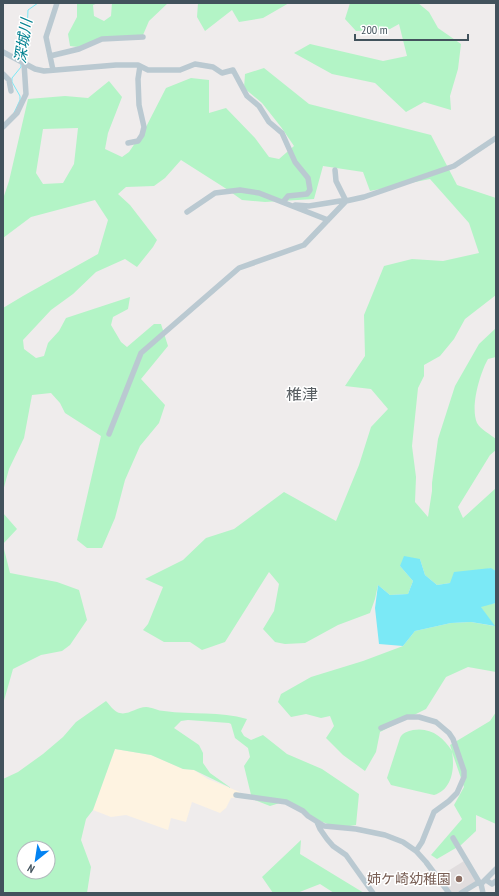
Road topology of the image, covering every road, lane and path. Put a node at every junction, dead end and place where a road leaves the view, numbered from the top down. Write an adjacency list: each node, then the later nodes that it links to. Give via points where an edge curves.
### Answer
1 (57, 3): 4 (street, via 46,37)
2 (143, 37): 4 (street, via 102,39 79,49)
3 (3, 52): 5 (street)
4 (50, 56): 7 (street)
5 (24, 63): 7 (street, via 35,69); 10 (street, via 26,94 17,113)
6 (140, 66): 7 (street, via 116,65); 12 (street, via 138,105 144,127 138,141); 15 (street, via 148,70 180,70 195,64 213,67 222,73 233,70 247,96 282,133 295,162 308,178 310,190 307,194 288,196)
7 (53, 70)
8 (3, 74): 9 (street, via 10,80)
9 (11, 91)
10 (3, 127)
11 (496, 138): 14 (street, via 454,166)
12 (128, 143)
13 (336, 170): 14 (street, via 336,181)
14 (346, 201): 16 (street); 18 (street)
15 (283, 202): 16 (street); 17 (street, via 259,193 240,190 215,193)
16 (306, 209): 18 (street)
17 (187, 212)
18 (328, 220): 19 (street, via 304,245 240,268 141,353)
19 (108, 434)
20 (381, 728): 24 (street, via 407,717 419,717 436,722 453,740 464,771 457,793 434,812)
21 (236, 794): 22 (street, via 286,802)
22 (317, 822): 24 (street, via 324,826 385,835 403,842); 28 (street, via 333,846 346,855)
23 (453, 838): 27 (street)
24 (416, 851): 29 (street)
25 (496, 869): 27 (street)
26 (496, 881): 27 (street, via 492,884)
27 (482, 882): 30 (street); 31 (street)
28 (372, 893)
29 (449, 893)
30 (461, 893)
31 (483, 893)

